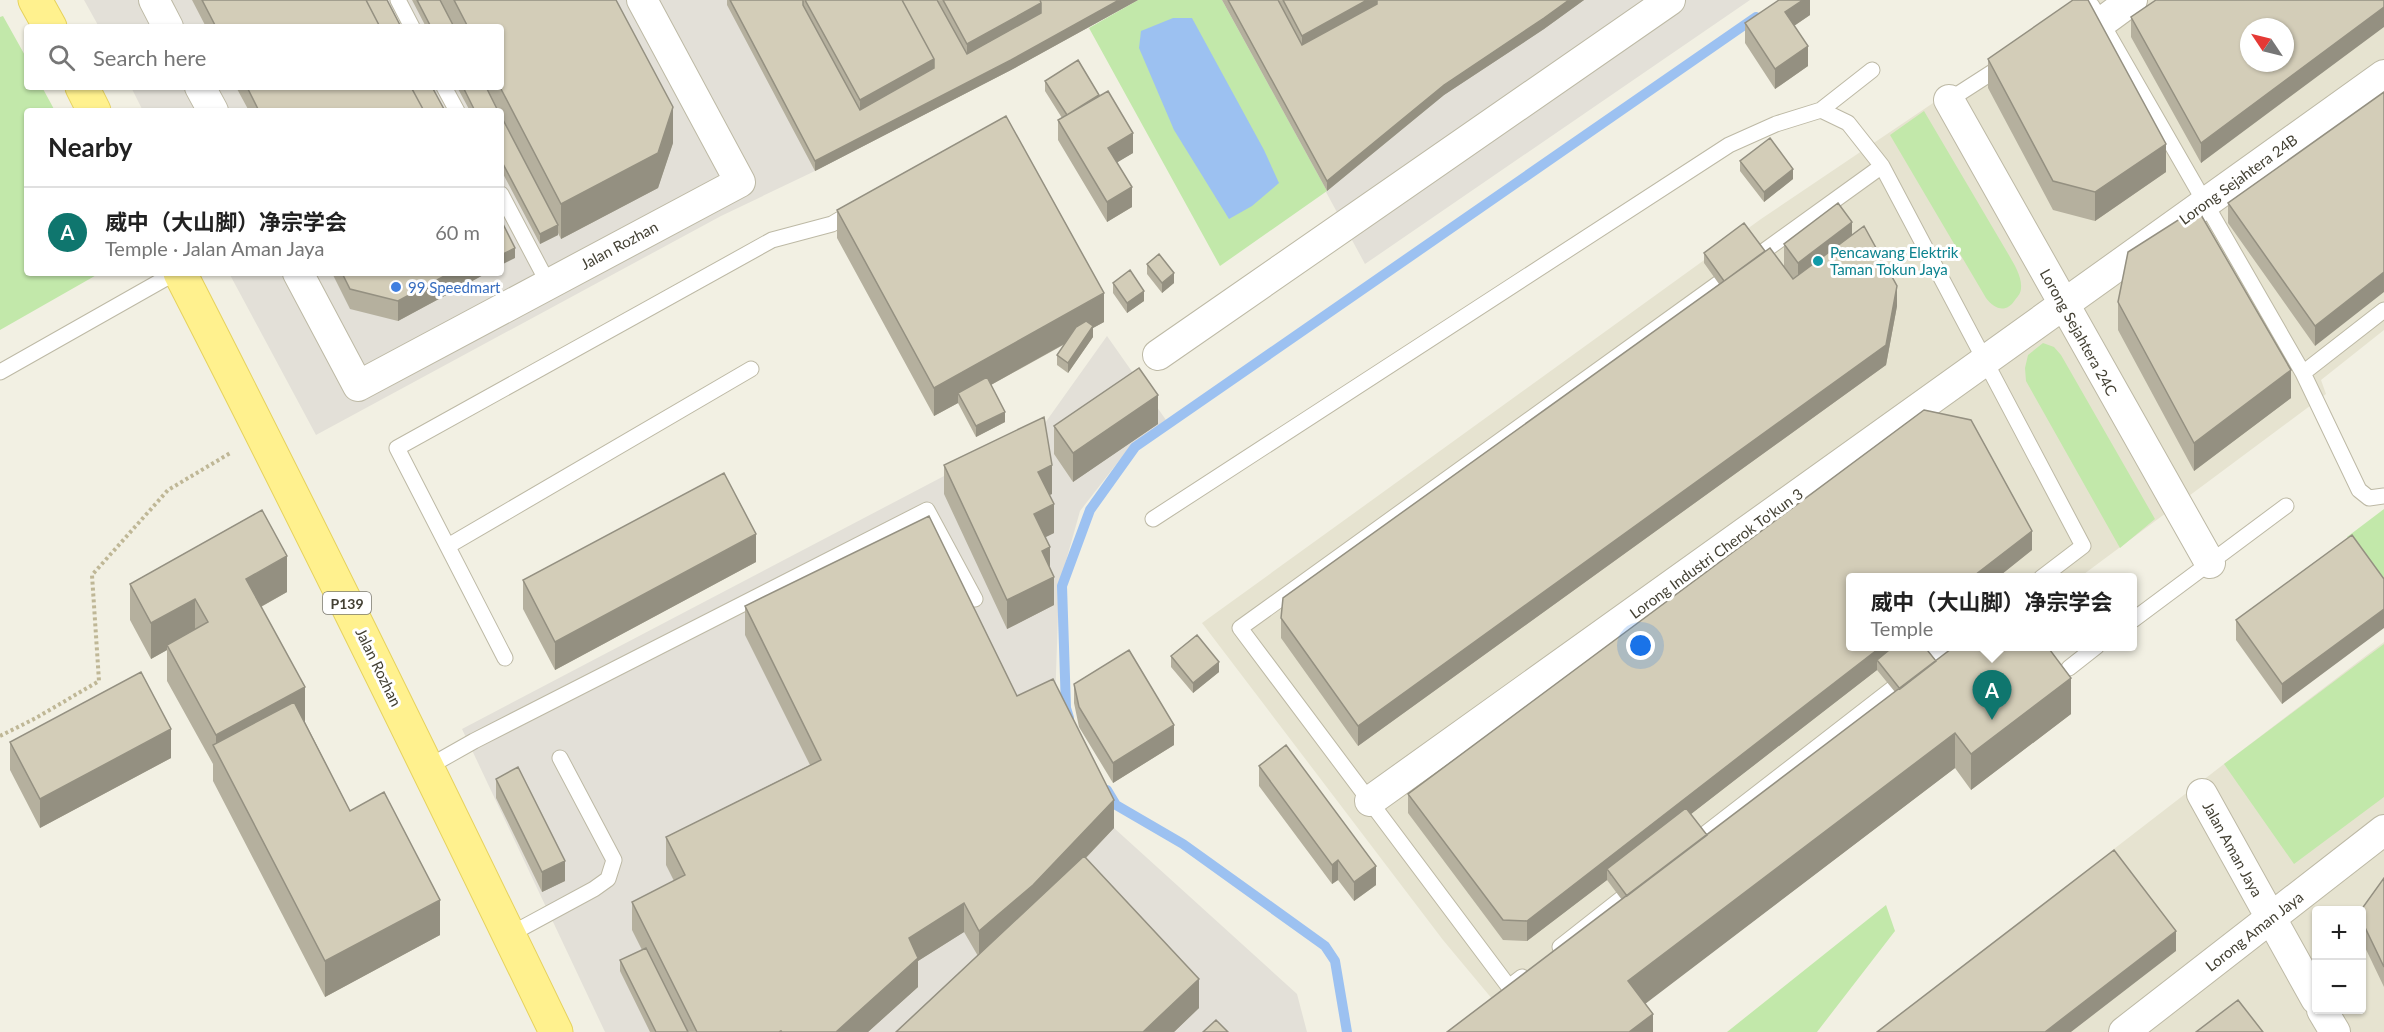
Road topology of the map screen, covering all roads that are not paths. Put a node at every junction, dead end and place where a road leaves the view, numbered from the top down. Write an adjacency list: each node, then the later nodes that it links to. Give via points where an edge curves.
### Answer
1 (35, 0): 8 (main road)
2 (154, 0): 9 (street)
3 (398, 0): 10 (lane)
4 (1670, 0): 35 (street)
5 (2132, 0): 7 (street)
6 (654, 4): 31 (street, Jalan Rozhan, via 740,182)
7 (2102, 22): 11 (lane, via 2092,6); 26 (lane)
8 (48, 24)
9 (166, 24)
10 (410, 24)
11 (2064, 24)
12 (2016, 56): 18 (lane)
13 (1872, 70): 22 (lane)
14 (2384, 75): 26 (street, Lorong Sejahtera 24B)
15 (84, 90): 19 (main road)
16 (202, 90): 20 (street)
17 (446, 90): 21 (lane)
18 (1949, 100): 33 (street, Lorong Sejahtera 24C)
19 (92, 108)
20 (211, 108)
21 (455, 108)
22 (1821, 110): 23 (lane, via 1848,123); 42 (lane, via 1729,145)
23 (1882, 166): 27 (lane); 36 (lane)
24 (504, 200): 31 (lane)
25 (872, 201): 43 (lane, via 832,224 771,240 397,448)
26 (2206, 202): 33 (street, Lorong Sejahtera 24B); 39 (lane)
27 (1760, 254)
28 (170, 276): 38 (lane)
29 (182, 276): 55 (main road, Jalan Rozhan / P139)
30 (300, 276): 31 (street, Jalan Rozhan, via 358,386)
31 (548, 283)
32 (1719, 283): 57 (lane, via 1240,628)
33 (2063, 305): 36 (street, Lorong Industri Cherok To'kun 3); 44 (street, Lorong Sejahtera 24C)
34 (2384, 310): 39 (lane)
35 (1158, 355)
36 (1985, 360): 45 (lane, via 2083,546); 57 (street, Lorong Industri Cherok To'kun 3)
37 (751, 369): 43 (lane)
38 (0, 372)
39 (2303, 373): 40 (lane, via 2360,490 2369,498)
40 (2384, 496)
41 (2286, 506): 44 (lane)
42 (1153, 519)
43 (448, 546): 50 (lane)
44 (2210, 563): 47 (lane)
45 (2048, 573)
46 (975, 599): 55 (lane, via 927,510)
47 (2137, 617)
48 (1941, 651): 51 (lane)
49 (2091, 651): 52 (lane)
50 (505, 658)
51 (1928, 661)
52 (2069, 668)
53 (1892, 689): 59 (lane)
54 (560, 758): 62 (lane, via 614,860 608,879 594,889)
55 (429, 767): 62 (main road, Jalan Rozhan / P139)
56 (2202, 794): 61 (street, Jalan Aman Jaya)
57 (1370, 801): 60 (lane, via 1509,987)
58 (2384, 830): 61 (street, Lorong Aman Jaya)
59 (1701, 837)
60 (1621, 899)
61 (2271, 918): 63 (street, Jalan Aman Jaya); 66 (street, Lorong Aman Jaya)
62 (508, 935): 65 (main road, Jalan Rozhan / P139)
63 (2312, 992)
64 (2324, 1014): 67 (street)
65 (556, 1032)
66 (2124, 1032)
67 (2335, 1032)

